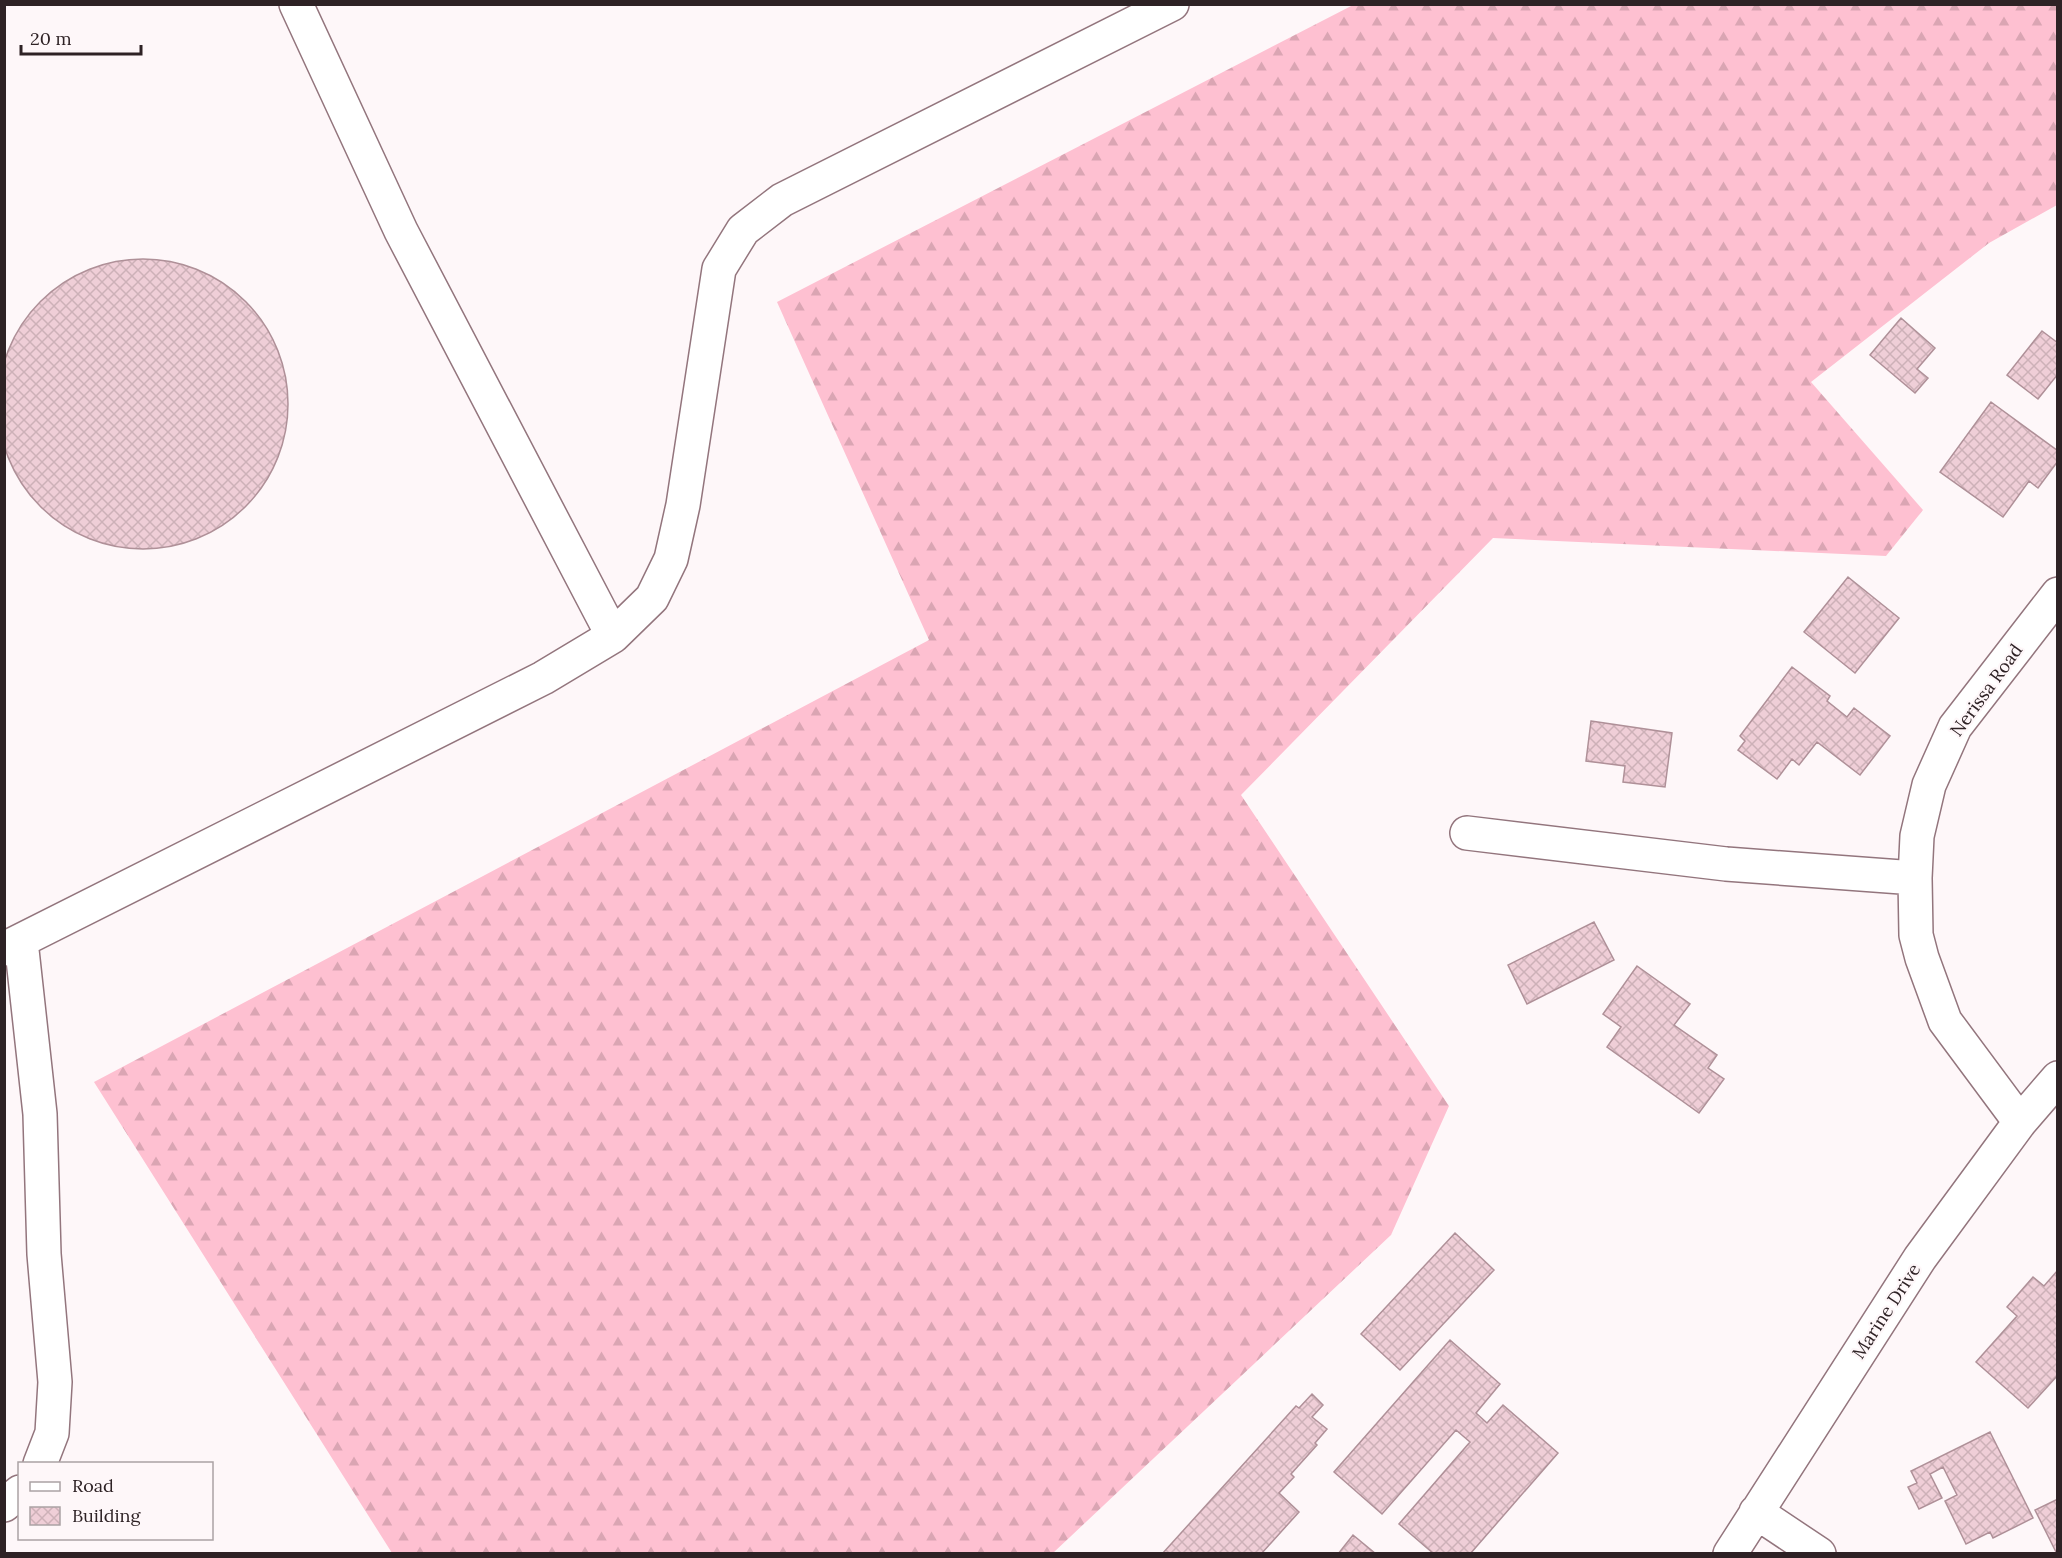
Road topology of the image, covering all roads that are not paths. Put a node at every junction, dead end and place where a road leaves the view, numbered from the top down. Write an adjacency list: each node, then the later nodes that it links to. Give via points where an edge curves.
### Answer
1 (296, 4): 4 (street, via 401,231)
2 (1172, 4): 4 (street, via 782,200 743,230 719,269 671,559 652,598)
3 (2058, 594): 6 (street, Nerissa Road, via 1955,728 1929,785 1917,836)
4 (613, 636): 7 (street, via 543,678)
5 (1467, 833): 6 (street, via 1726,864)
6 (1915, 878): 9 (street, Nerissa Road, via 1916,935 1945,1021)
7 (13, 945): 10 (street, via 40,1114 44,1254 55,1382 52,1433)
8 (2058, 1078): 9 (street, Marine Drive)
9 (2020, 1122): 13 (street, Marine Drive, via 1920,1258)
10 (41, 1462)
11 (18, 1494): 12 (street)
12 (4, 1505)
13 (1756, 1512): 14 (street, Marine Drive); 15 (street)
14 (1730, 1554)
15 (1819, 1554)

